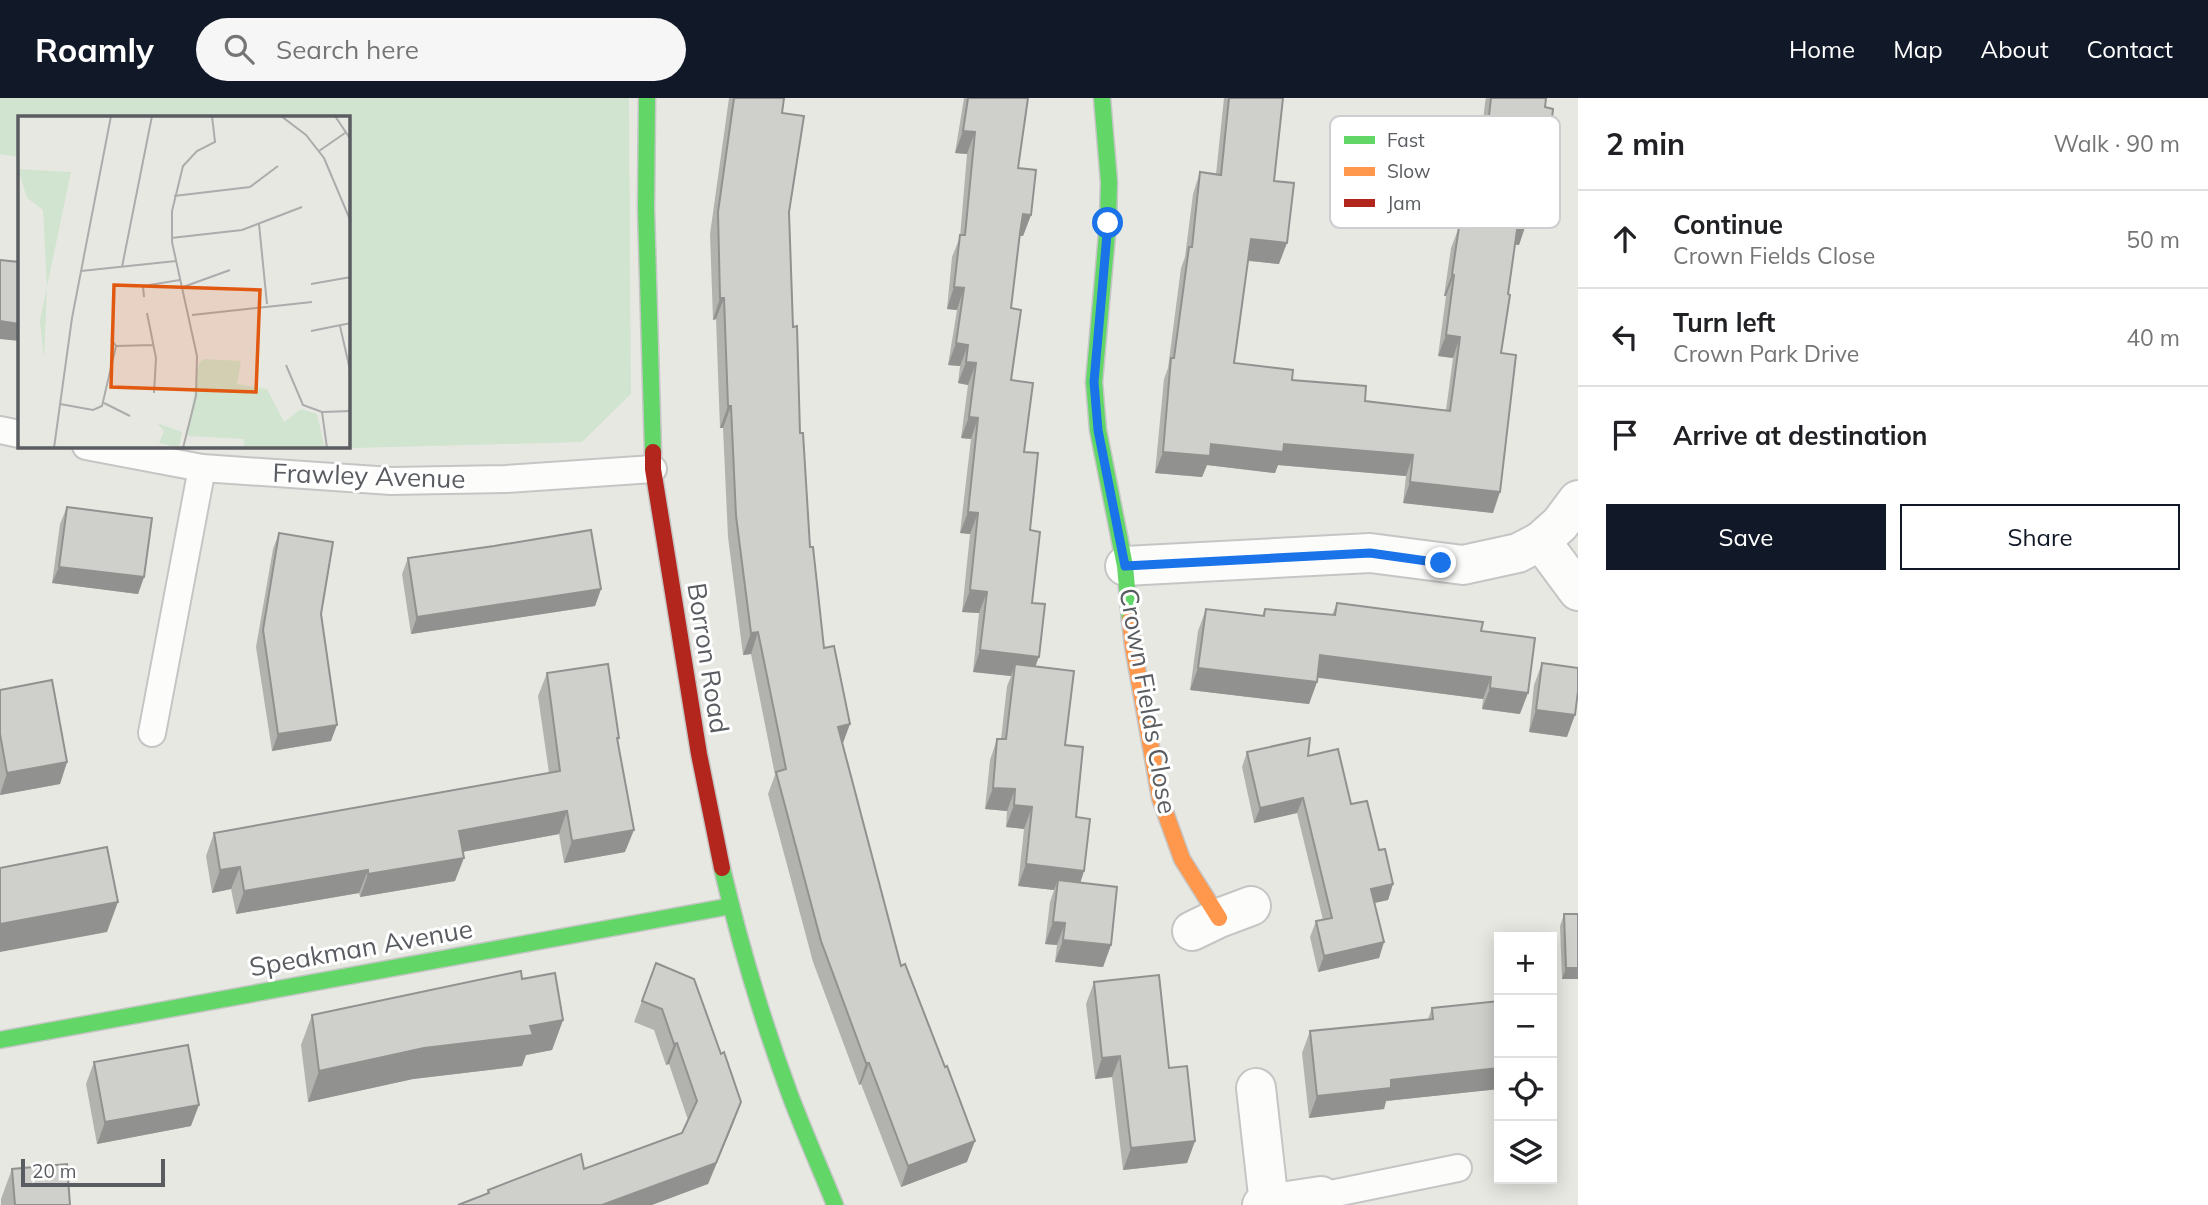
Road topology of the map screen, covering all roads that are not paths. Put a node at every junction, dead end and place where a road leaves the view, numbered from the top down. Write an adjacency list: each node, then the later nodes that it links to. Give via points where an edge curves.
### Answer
1 (647, 98): 7 (street, Borron Road)
2 (1102, 98): 10 (street, Crown Fields Close, via 1108,223 1094,382 1098,430)
3 (0, 430): 4 (lane)
4 (18, 434)
5 (97, 448): 6 (lane, Frawley Avenue)
6 (202, 468): 7 (lane, Frawley Avenue, via 391,481 506,479); 12 (lane)
7 (653, 468): 13 (street, Borron Road, via 701,767)
8 (1578, 500): 9 (street)
9 (1541, 541): 10 (street, via 1518,553 1463,565 1370,553); 11 (street)
10 (1125, 566): 14 (street, Crown Fields Close, via 1133,646 1160,798 1182,859)
11 (1578, 591)
12 (152, 733)
13 (731, 906): 15 (street, Speakman Avenue); 19 (street, Borron Road, via 790,1094)
14 (1221, 918)
15 (0, 1040)
16 (1256, 1088): 20 (street)
17 (1458, 1168): 18 (lane)
18 (1321, 1196): 20 (street)
19 (835, 1205)
20 (1266, 1205)

